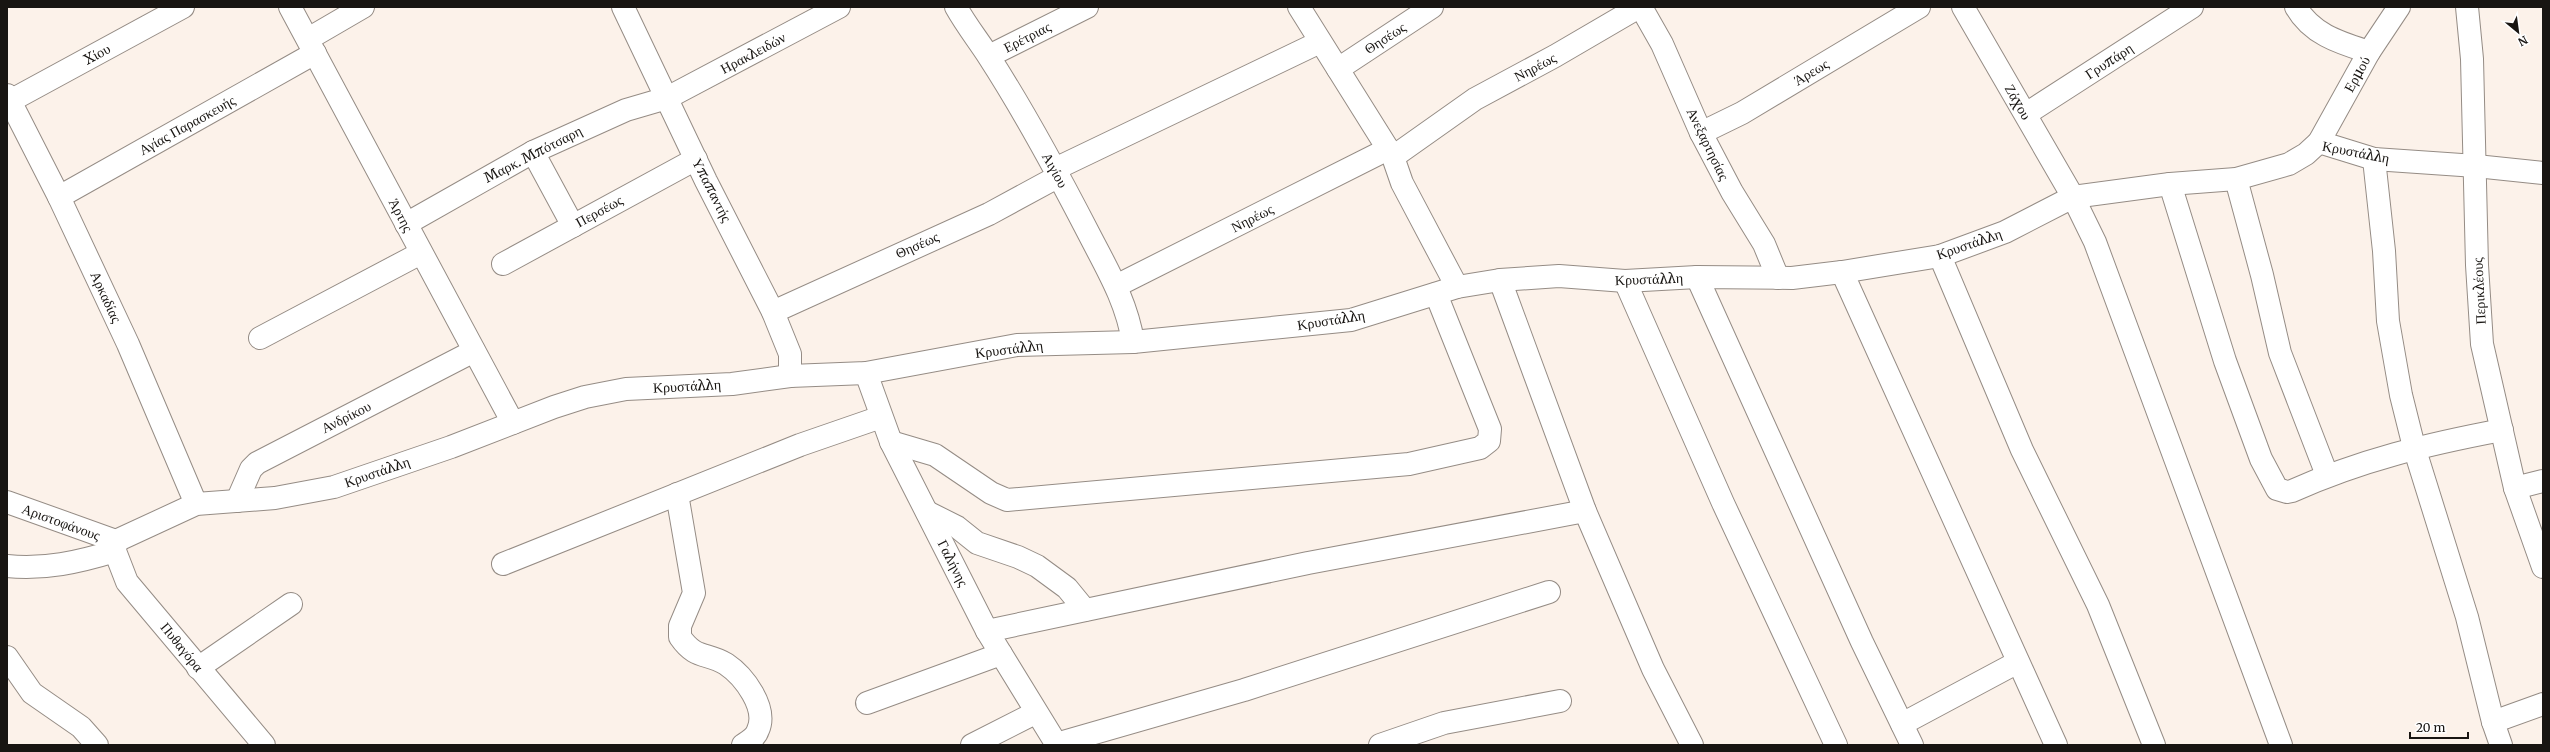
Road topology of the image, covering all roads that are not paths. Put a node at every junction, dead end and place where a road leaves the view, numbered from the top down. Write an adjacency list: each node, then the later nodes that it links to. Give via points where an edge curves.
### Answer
1 (182, 7): 22 (street, Χίου)
2 (290, 7): 18 (street, Άρτης)
3 (364, 7): 18 (street, Αγίας Παρασκευής)
4 (623, 7): 23 (street, Υπαπαντής)
5 (839, 7): 23 (street, Ηρακλειδών)
6 (956, 7): 20 (street, Αιγίου, via 969,31)
7 (1087, 7): 20 (street, Ερέτριας)
8 (1298, 7): 17 (street)
9 (1432, 7): 21 (street, Θησέως)
10 (1640, 7): 25 (street, Ανεξαρτησίας, via 1662,44); 28 (street, Νηρέως, via 1475,99)
11 (1919, 7): 25 (street, Άρεως, via 1742,114)
12 (1963, 7): 24 (street, Ζάχου)
13 (2192, 7): 24 (street, Γρυπάρη)
14 (2296, 7): 19 (street, via 2328,38)
15 (2399, 7): 19 (street, Ερμού)
16 (2467, 7): 31 (street, Περικλέους, via 2472,59 2472,123)
17 (1320, 42): 21 (street); 32 (street, Θησέως)
18 (312, 46): 36 (street, Αγίας Παρασκευής); 38 (street, Άρτης)
19 (2369, 52): 26 (street, Ερμού)
20 (989, 56): 32 (street, Αιγίου)
21 (1338, 69): 28 (street)
22 (9, 98): 36 (street, Αρκαδίας)
23 (667, 98): 27 (street, Μαρκ. Μπότσαρη, via 626,110); 29 (street, Υπαπαντής)
24 (2026, 114): 37 (street, Ζάχου)
25 (1701, 133): 45 (street, Ανεξαρτησίας, via 1732,192 1764,244)
26 (2319, 142): 30 (street, Κρυστάλλη); 34 (street, Κρυστάλλη, via 2289,164)
27 (533, 152): 38 (street, Μαρκ. Μπότσαρη); 39 (street)
28 (1390, 153): 48 (street, Νηρέως); 49 (street, via 1402,182)
29 (696, 159): 39 (street, Περσέως); 51 (street, Υπαπαντής)
30 (2374, 159): 31 (street, Κρυστάλλη); 61 (street, via 2384,251 2388,321 2401,395)
31 (2476, 166): 33 (street, Κρυστάλλη); 59 (street, Περικλέους, via 2477,265 2482,344)
32 (1057, 172): 48 (street, Αιγίου); 51 (street, Θησέως, via 989,214)
33 (2543, 173)
34 (2236, 179): 35 (street, Κρυστάλλη); 62 (street, via 2280,352)
35 (2170, 184): 37 (street, Κρυστάλλη); 62 (street, via 2226,361 2261,459 2273,484 2277,489 2287,492)
36 (59, 197): 68 (street, Αρκαδίας, via 128,344)
37 (2073, 197): 41 (street, Κρυστάλλη, via 2005,232); 100 (street, Ζάχου, via 2095,242)
38 (406, 224): 40 (street, Άρτης)
39 (573, 226): 42 (street, Περσέως)
40 (421, 253): 52 (street); 54 (street, Άρτης)
41 (1940, 256): 43 (street, Κρυστάλλη); 99 (street, via 2022,450 2098,604)
42 (503, 264)
43 (1842, 272): 45 (street, Κρυστάλλη); 81 (street)
44 (1697, 277): 45 (street, Κρυστάλλη); 47 (street, Κρυστάλλη); 88 (street, via 1862,642)
45 (1778, 278)
46 (1500, 280): 47 (street, Κρυστάλλη, via 1559,276); 49 (street, Κρυστάλλη); 69 (street)
47 (1625, 281): 96 (street)
48 (1116, 286): 53 (street, Αιγίου, via 1130,323)
49 (1458, 286): 50 (street, Κρυστάλλη)
50 (1436, 294): 53 (street, Κρυστάλλη, via 1351,320); 60 (street, via 1490,429 1489,441 1480,448 1409,464 1007,500 991,493 935,455)
51 (773, 312): 56 (street, Υπαπαντής, via 790,354)
52 (260, 338)
53 (1133, 342): 55 (street, Κρυστάλλη, via 1017,345)
54 (474, 351): 58 (street, Άρτης); 66 (street, Ανδρίκου, via 257,463 251,470)
55 (866, 373): 56 (street, Κρυστάλλη); 57 (street, Γαλήνης)
56 (790, 376): 58 (street, Κρυστάλλη, via 732,384 626,389 586,397)
57 (881, 417): 60 (street, Γαλήνης); 65 (street, via 800,445)
58 (514, 423): 66 (street, Κρυστάλλη, via 334,487 275,498)
59 (2502, 430): 61 (street); 64 (street, Περικλέους)
60 (891, 442): 70 (street, Γαλήνης)
61 (2414, 447): 62 (street); 87 (street, via 2467,616)
62 (2327, 475)
63 (2543, 481): 64 (street)
64 (2515, 488): 74 (street, Περικλέους)
65 (677, 494): 72 (street); 92 (street, via 694,593 680,626 680,637 693,653 727,665 752,694 760,711 761,722 758,731)
66 (237, 501): 68 (street, Κρυστάλλη)
67 (7, 502): 71 (street, Αριστοφάνους)
68 (196, 504): 71 (street, Κρυστάλλη)
69 (1584, 511): 77 (street, via 1308,563); 95 (street, via 1653,669)
70 (927, 512): 77 (street, via 957,527 978,543 1037,566 1067,588); 78 (street, Γαλήνης)
71 (115, 546): 73 (street, Κρυστάλλη, via 72,564 21,568); 82 (street, Πυθαγόρα, via 127,582)
72 (503, 564)
73 (7, 566)
74 (2543, 567)
75 (1549, 592): 89 (street, via 1244,690)
76 (292, 604): 82 (street)
77 (1085, 610): 78 (street)
78 (986, 631): 79 (street, Γαλήνης)
79 (1001, 654): 84 (street); 86 (street, Γαλήνης)
80 (7, 657): 90 (street, via 32,693 80,726)
81 (2018, 662): 88 (street); 98 (street)
82 (198, 668): 91 (street, Πυθαγόρα)
83 (1560, 701): 94 (street, via 1444,723)
84 (866, 703)
85 (2542, 706): 87 (street)
86 (1035, 713): 89 (street, Γαλήνης); 93 (street)
87 (2493, 722): 101 (street)
88 (1902, 724): 97 (street)
89 (1056, 744)
90 (98, 745)
91 (264, 745)
92 (743, 745)
93 (972, 745)
94 (1380, 745)
95 (1692, 745)
96 (1836, 745)
97 (1912, 745)
98 (2056, 745)
99 (2154, 745)
100 (2281, 745)
101 (2501, 745)

